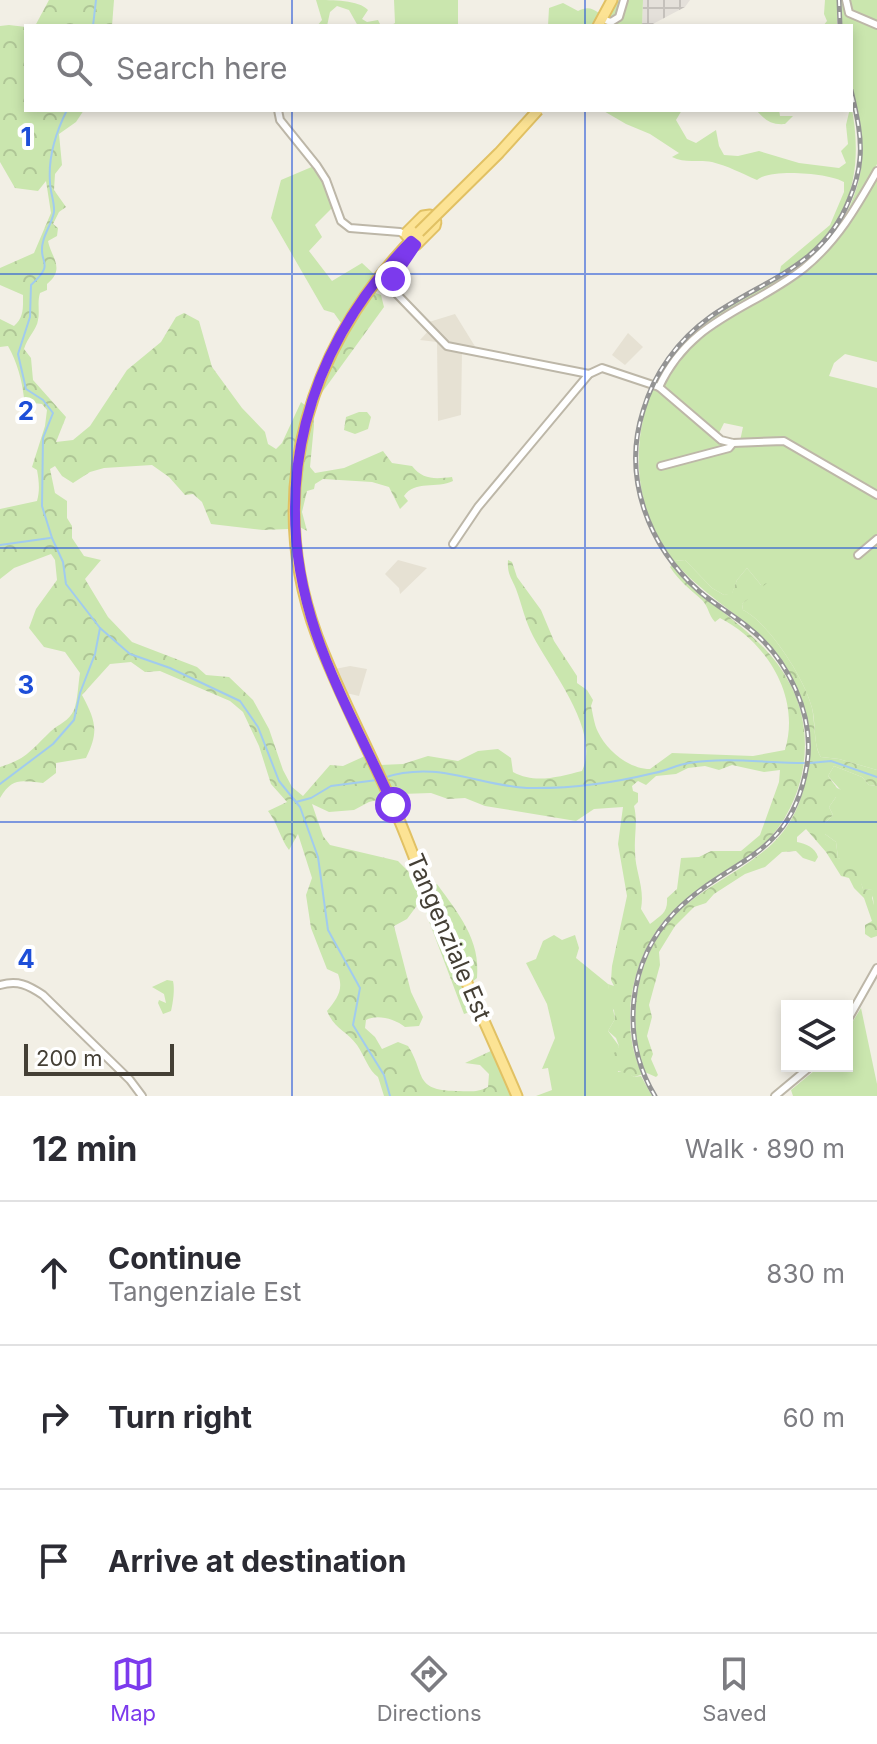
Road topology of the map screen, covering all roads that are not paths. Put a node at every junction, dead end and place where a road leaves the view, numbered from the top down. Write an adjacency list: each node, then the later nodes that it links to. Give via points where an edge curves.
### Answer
1 (612, 0): 4 (main road)
2 (624, 0): 4 (street, via 619,17)
3 (846, 0): 5 (street, via 849,13)
4 (600, 22)
5 (877, 25)
6 (278, 112): 9 (street, via 326,180 341,221 350,228 400,232)
7 (536, 112): 9 (main road, Tangenziale Est, bridge)
8 (877, 171): 11 (street, via 832,244 786,281 710,325 676,360)
9 (411, 240): 10 (street, via 392,289 447,346); 23 (main road, Tangenziale Est, via 343,328 318,380 297,464 294,532 316,635)
10 (589, 374): 11 (street, via 607,368); 16 (street)
11 (659, 387): 12 (street, via 721,440)
12 (733, 443): 13 (street); 14 (street, via 784,441)
13 (661, 466)
14 (877, 495)
15 (877, 539): 17 (street)
16 (453, 544)
17 (858, 555)
18 (877, 968): 20 (street)
19 (0, 985): 22 (street, via 16,982 43,995)
20 (853, 1010)
21 (804, 1072): 24 (street)
22 (142, 1096)
23 (517, 1096)
24 (775, 1096)

